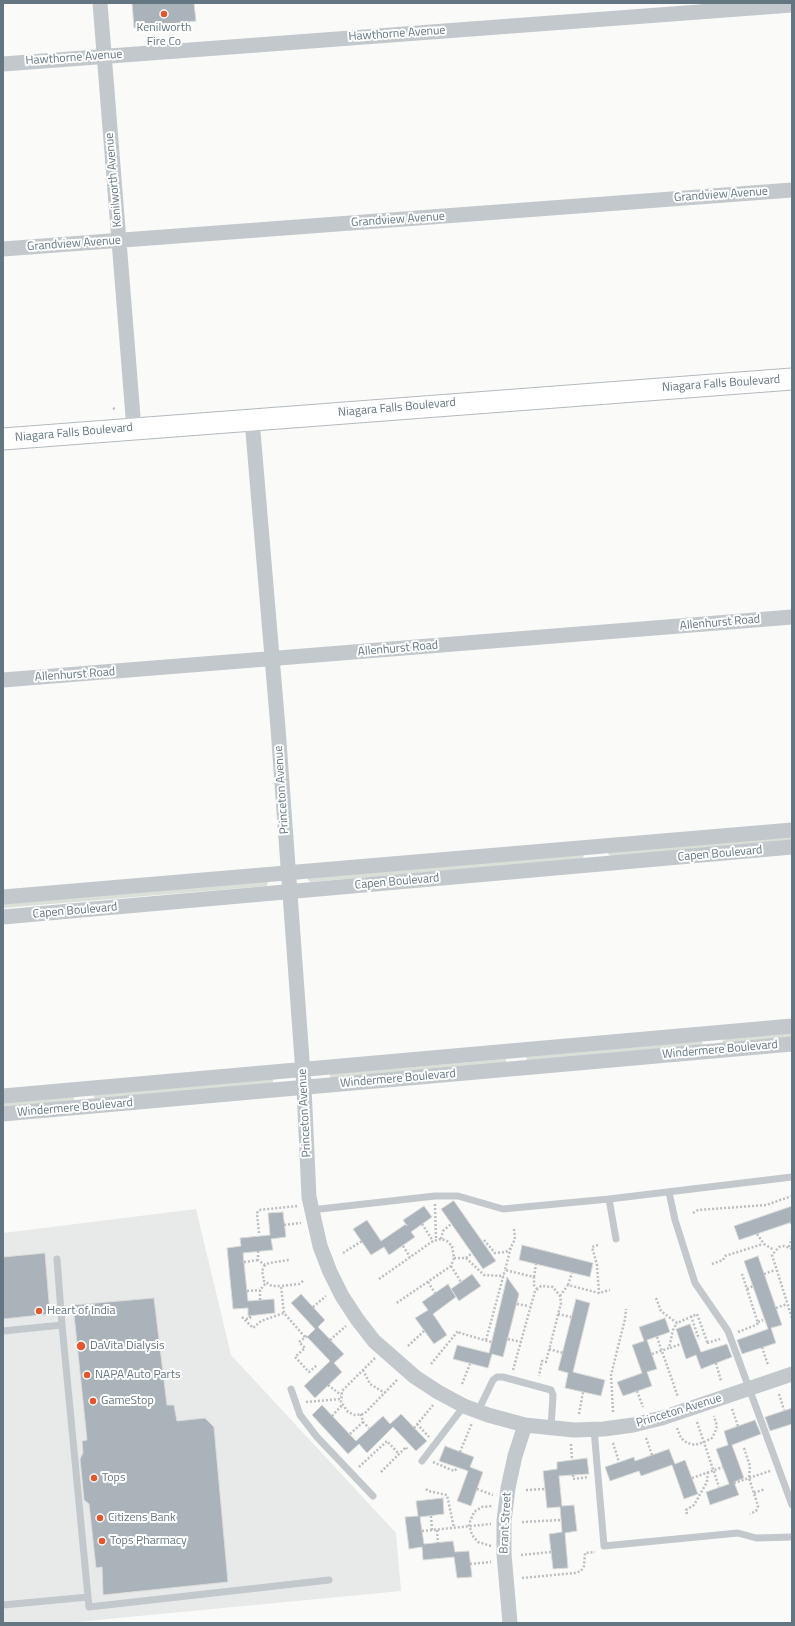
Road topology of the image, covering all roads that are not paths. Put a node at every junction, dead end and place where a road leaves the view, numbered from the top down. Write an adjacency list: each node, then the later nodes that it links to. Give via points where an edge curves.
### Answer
1 (100, 3): 3 (street, Kenilworth Avenue)
2 (792, 5): 3 (street, Hawthorne Avenue)
3 (104, 56): 4 (street, Hawthorne Avenue); 6 (street, Kenilworth Avenue)
4 (3, 64)
5 (792, 190): 6 (street, Grandview Avenue)
6 (119, 241): 7 (street, Grandview Avenue); 10 (street, Kenilworth Avenue)
7 (3, 249)
8 (792, 379): 9 (main road, Niagara Falls Boulevard)
9 (252, 420): 10 (main road, Niagara Falls Boulevard); 13 (street, Princeton Avenue)
10 (134, 429): 11 (main road, Niagara Falls Boulevard)
11 (3, 439)
12 (792, 617): 13 (street, Allenhurst Road)
13 (273, 660): 14 (street, Allenhurst Road); 18 (street, Princeton Avenue)
14 (3, 680)
15 (792, 830): 17 (street, Capen Boulevard)
16 (792, 847): 17 (street, Capen Boulevard)
17 (598, 855): 18 (street, Capen Boulevard); 19 (street, Capen Boulevard)
18 (288, 873): 19 (street, Princeton Avenue); 20 (street, Capen Boulevard)
19 (289, 892): 21 (street, Capen Boulevard); 26 (street, Princeton Avenue)
20 (3, 897)
21 (3, 917)
22 (792, 1026): 23 (street, Windermere Boulevard)
23 (712, 1042): 24 (street, Windermere Boulevard); 25 (street, Windermere Boulevard)
24 (792, 1044)
25 (517, 1059): 26 (street, Windermere Boulevard); 27 (street, Windermere Boulevard)
26 (302, 1069): 27 (street, Princeton Avenue); 29 (street, Windermere Boulevard)
27 (304, 1087): 29 (street, Windermere Boulevard); 34 (street, Princeton Avenue)
28 (3, 1096): 29 (street, Windermere Boulevard)
29 (83, 1098): 30 (street, Windermere Boulevard)
30 (3, 1114)
31 (792, 1177): 32 (lane)
32 (669, 1192): 33 (lane); 40 (lane, via 695,1283 728,1331)
33 (609, 1199): 34 (lane, via 503,1209 458,1196 435,1196); 35 (lane)
34 (304, 1208): 42 (street, Princeton Avenue, via 330,1272 357,1319 379,1345 415,1377)
35 (616, 1239)
36 (57, 1259): 37 (lane)
37 (62, 1325): 38 (lane); 51 (lane)
38 (3, 1331)
39 (792, 1374): 40 (street, Princeton Avenue)
40 (750, 1388): 45 (street, Princeton Avenue, via 662,1418 633,1425); 48 (lane)
41 (291, 1389): 47 (lane, via 300,1415 317,1437)
42 (471, 1413): 43 (street, Princeton Avenue); 44 (lane, via 493,1380 503,1377 551,1390); 46 (lane)
43 (525, 1425): 44 (street, Princeton Avenue); 53 (street, Brant Street, via 512,1469 504,1521)
44 (551, 1428): 45 (street, Princeton Avenue)
45 (594, 1429): 49 (lane, via 604,1546 738,1532 756,1538)
46 (422, 1461)
47 (373, 1496)
48 (792, 1505)
49 (792, 1537)
50 (329, 1580): 51 (lane, via 89,1607)
51 (88, 1596): 52 (lane)
52 (3, 1605)
53 (510, 1623)

